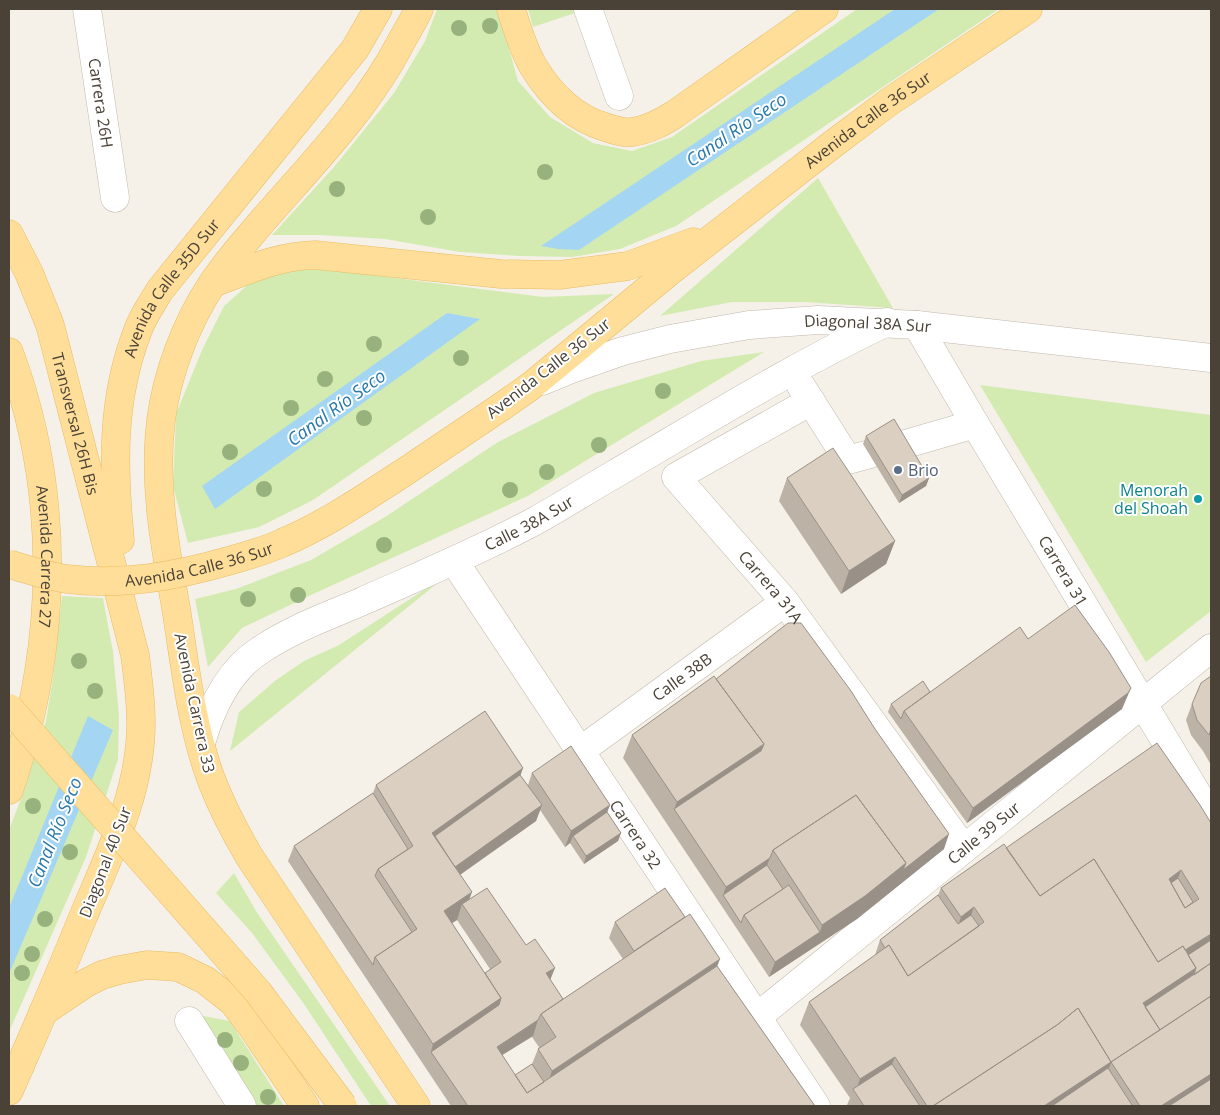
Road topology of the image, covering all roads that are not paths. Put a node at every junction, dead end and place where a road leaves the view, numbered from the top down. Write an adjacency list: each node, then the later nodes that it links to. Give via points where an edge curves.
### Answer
1 (88, 9): 9 (street, Carrera 26H)
2 (378, 9): 26 (main road, Avenida Calle 35D Sur, via 355,49 160,290 138,328 121,384 116,430 116,498)
3 (418, 9): 12 (main road, Avenida Calle 35D Sur, via 388,68 355,113)
4 (511, 9): 6 (main road, via 533,65 562,103 598,125 631,132 660,124)
5 (588, 9): 8 (street)
6 (824, 9)
7 (1028, 9): 10 (main road, Avenida Calle 36 Sur, via 889,102)
8 (619, 96)
9 (115, 198)
10 (726, 227): 12 (main road, via 628,266 559,275 501,274 315,255 269,262); 18 (main road, Avenida Calle 36 Sur)
11 (9, 234): 26 (main road, Transversal 26H Bis, via 50,325)
12 (213, 283): 30 (main road, Avenida Carrera 33, via 176,360 161,420 158,471 161,523)
13 (887, 322): 14 (street, Diagonal 38A Sur); 17 (street, Calle 38A Sur); 18 (street, Diagonal 38A Sur, via 818,320 749,325 670,339 571,368)
14 (918, 325): 16 (street, Diagonal 38A Sur); 20 (street, Carrera 31)
15 (9, 352): 32 (main road, Avenida Carrera 27, via 36,447 48,548 42,656 20,757)
16 (1211, 358)
17 (791, 371): 19 (street); 23 (street, Calle 38A Sur, via 535,521)
18 (531, 386): 24 (main road, Avenida Calle 36 Sur, bridge, via 370,495 281,544 192,572 152,579 67,579)
19 (811, 402): 22 (street, via 848,460); 25 (street, Carrera 31A, via 676,477)
20 (975, 424): 21 (street); 28 (street, Carrera 31)
21 (902, 445)
22 (870, 454)
23 (454, 561): 30 (street, Calle 38A Sur, via 307,624 258,651 219,696); 31 (street, Carrera 32)
24 (9, 564)
25 (785, 602): 31 (street, Calle 38B); 34 (street, Carrera 31A)
26 (127, 621): 35 (main road, Diagonal 40 Sur, via 135,655 141,725 131,795 110,856)
27 (1211, 648): 28 (street, Calle 39 Sur)
28 (1143, 703): 33 (street, Carrera 31); 34 (street, Calle 39 Sur)
29 (9, 708): 41 (main road, bridge, via 258,992)
30 (201, 743): 42 (main road, Avenida Carrera 33, via 212,782 249,856)
31 (580, 751): 36 (street, Carrera 32)
32 (9, 790)
33 (1211, 817)
34 (964, 849): 36 (street, Calle 39 Sur)
35 (43, 1012): 38 (main road, Diagonal 40 Sur); 40 (main road, via 102,975 146,965 178,967 205,980 233,1002)
36 (757, 1017): 43 (street, Carrera 32)
37 (189, 1021): 39 (street)
38 (9, 1092)
39 (242, 1106)
40 (305, 1106)
41 (343, 1106)
42 (416, 1106)
43 (816, 1106)

